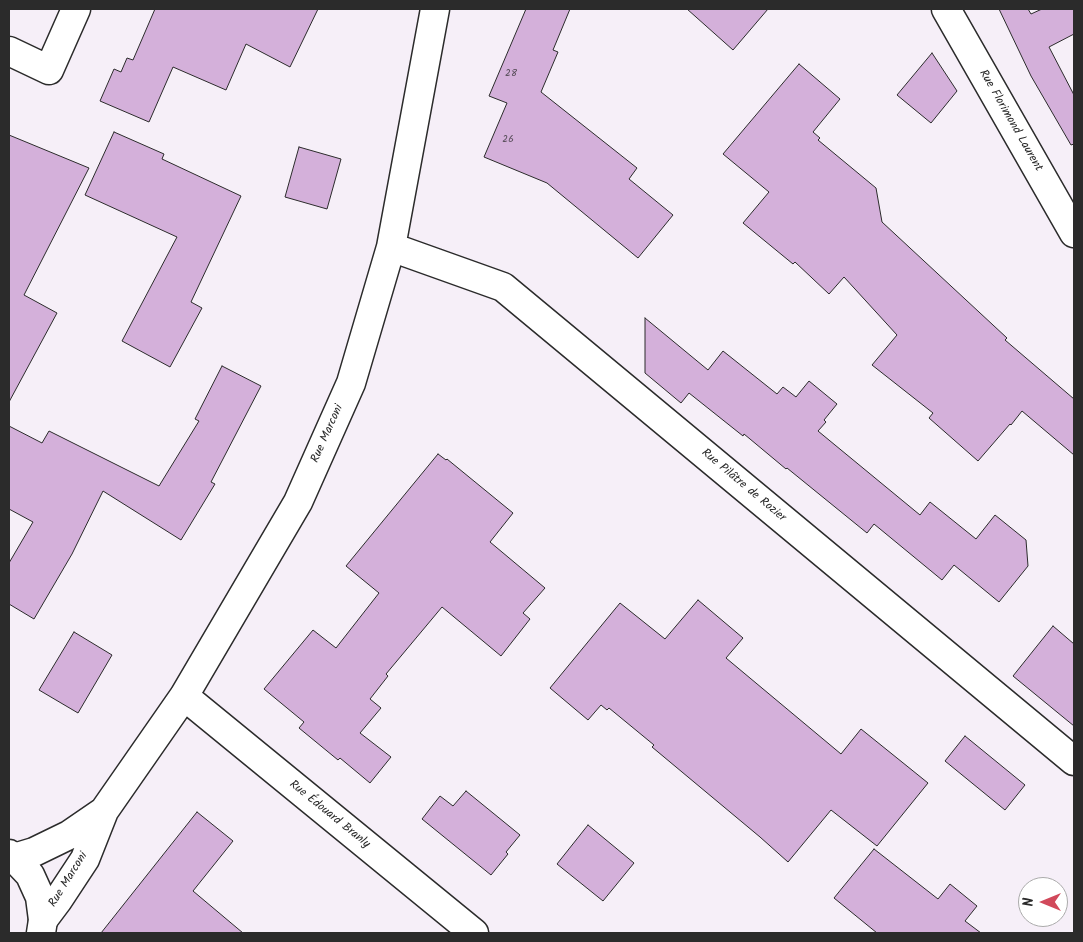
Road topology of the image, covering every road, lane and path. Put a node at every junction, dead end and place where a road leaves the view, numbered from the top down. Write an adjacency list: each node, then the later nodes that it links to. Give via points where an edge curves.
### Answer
1 (76, 9): 4 (street, via 49,70)
2 (435, 9): 6 (street, Rue Marconi)
3 (946, 9): 5 (street, Rue Florimond Laurent)
4 (9, 51)
5 (1074, 233)
6 (391, 247): 7 (street, Rue Marconi, via 350,383 298,502); 8 (street, Rue Pilâtre de Rozier, via 503,287)
7 (184, 696): 9 (street, Rue Marconi); 12 (street, Rue Édouard Branly)
8 (1074, 761)
9 (104, 812): 10 (street, Rue Marconi, via 69,835 34,852); 11 (street, Rue Marconi, via 85,858)
10 (12, 856): 11 (street, via 30,875 40,897)
11 (42, 926)
12 (474, 933)

